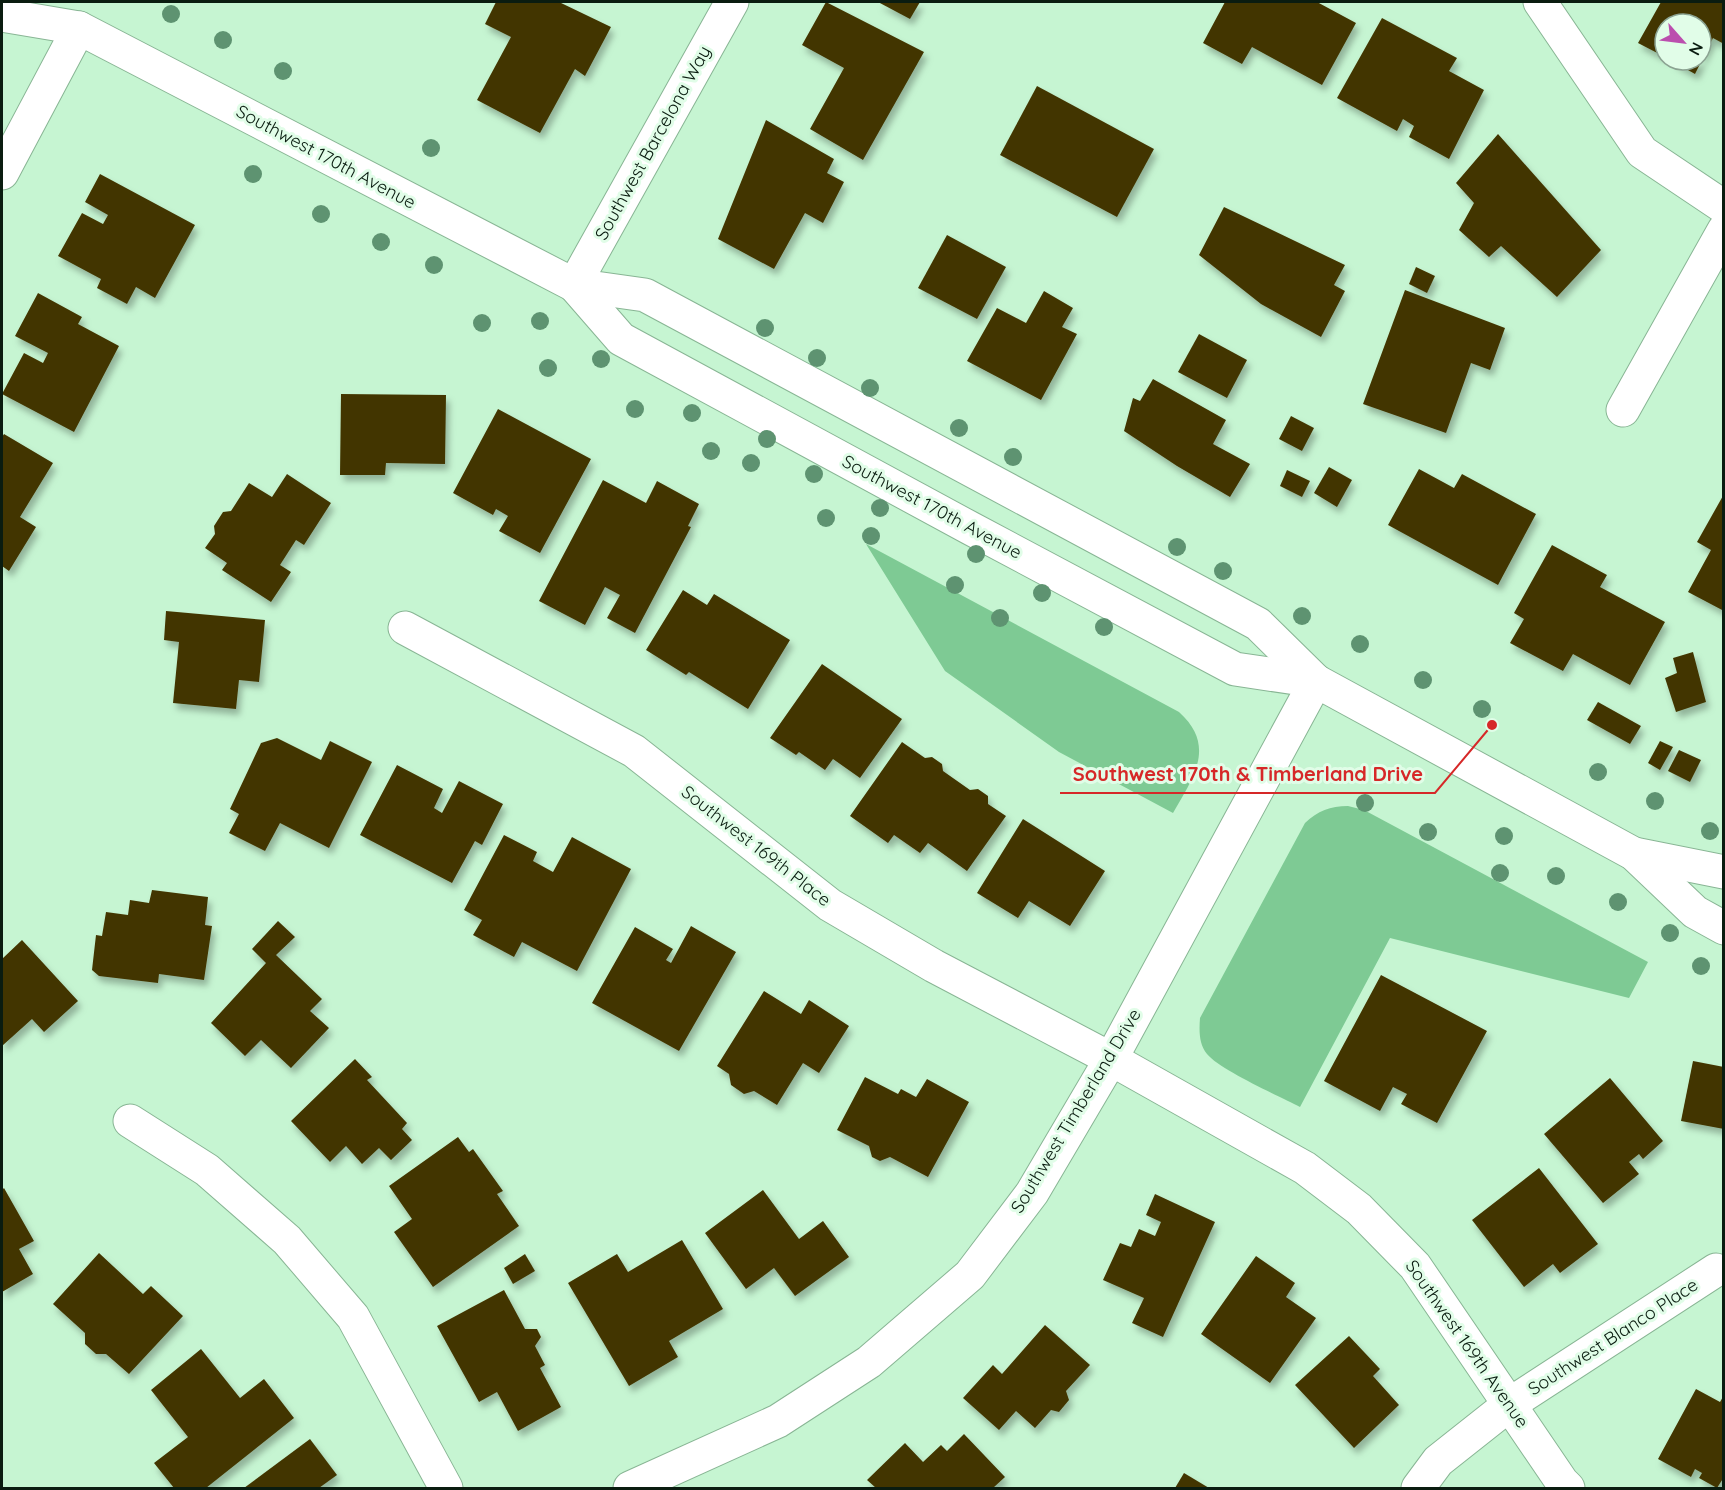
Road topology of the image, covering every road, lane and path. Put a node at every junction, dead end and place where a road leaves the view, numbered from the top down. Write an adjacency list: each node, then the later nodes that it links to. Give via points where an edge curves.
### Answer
1 (54, 2): 5 (street, Southwest 170th Avenue)
2 (732, 2): 9 (street, Southwest Barcelona Way)
3 (1540, 2): 7 (street, via 1642,152)
4 (2, 15): 5 (street, Southwest 170th Avenue)
5 (79, 28): 6 (street); 9 (street, Southwest 170th Avenue)
6 (2, 173)
7 (1724, 207)
8 (1724, 230): 10 (street)
9 (574, 285): 12 (street, Southwest 170th Avenue, via 656,301 1258,624); 12 (street, Southwest 170th Avenue, via 621,339 970,528 1235,669)
10 (1623, 410)
11 (405, 628): 16 (street, Southwest 169th Place, via 634,751 830,905 934,966)
12 (1316, 681): 13 (street, Southwest 170th Avenue); 16 (street, Southwest Timberland Drive)
13 (1634, 854): 14 (street, Southwest 170th Avenue); 15 (street, Southwest 170th Avenue, via 1695,912)
14 (1724, 872)
15 (1724, 927)
16 (1111, 1059): 19 (street, Southwest 169th Avenue, via 1305,1168 1359,1209 1415,1266); 21 (street, Southwest Timberland Drive, via 1032,1193 970,1275 869,1362 778,1421)
17 (130, 1120): 20 (street, via 207,1170 287,1240 353,1317)
18 (1716, 1270): 19 (street, Southwest Blanco Place)
19 (1510, 1404): 22 (street, Southwest Blanco Place, via 1438,1461); 23 (street, Southwest 169th Avenue)
20 (446, 1488)
21 (630, 1488)
22 (1418, 1488)
23 (1568, 1488)

